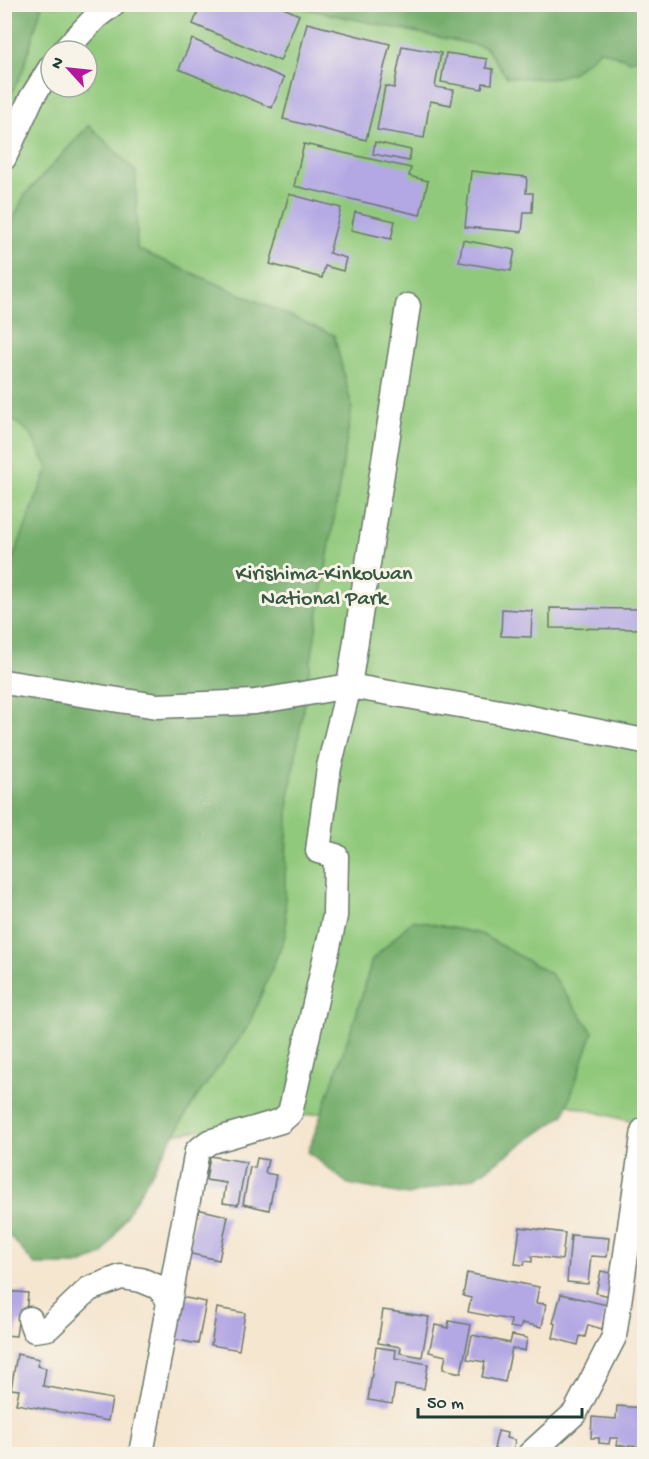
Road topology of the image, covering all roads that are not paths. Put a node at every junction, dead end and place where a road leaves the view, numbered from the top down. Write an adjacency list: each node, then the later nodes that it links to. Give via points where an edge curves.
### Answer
1 (113, 4): 2 (street)
2 (75, 39)
3 (39, 86): 4 (street)
4 (4, 159)
5 (408, 306): 7 (street)
6 (4, 682): 7 (street, via 156,706 255,702)
7 (349, 686): 8 (street, via 506,712); 10 (street, via 329,767 318,851 336,856 335,916 290,1113 281,1121 209,1142 197,1151)
8 (645, 741)
9 (645, 1130): 13 (street, via 614,1337 575,1413)
10 (169, 1299): 11 (street, via 158,1287 121,1277 89,1289 48,1328 34,1330); 12 (street)
11 (30, 1319)
12 (141, 1455)
13 (530, 1455)

